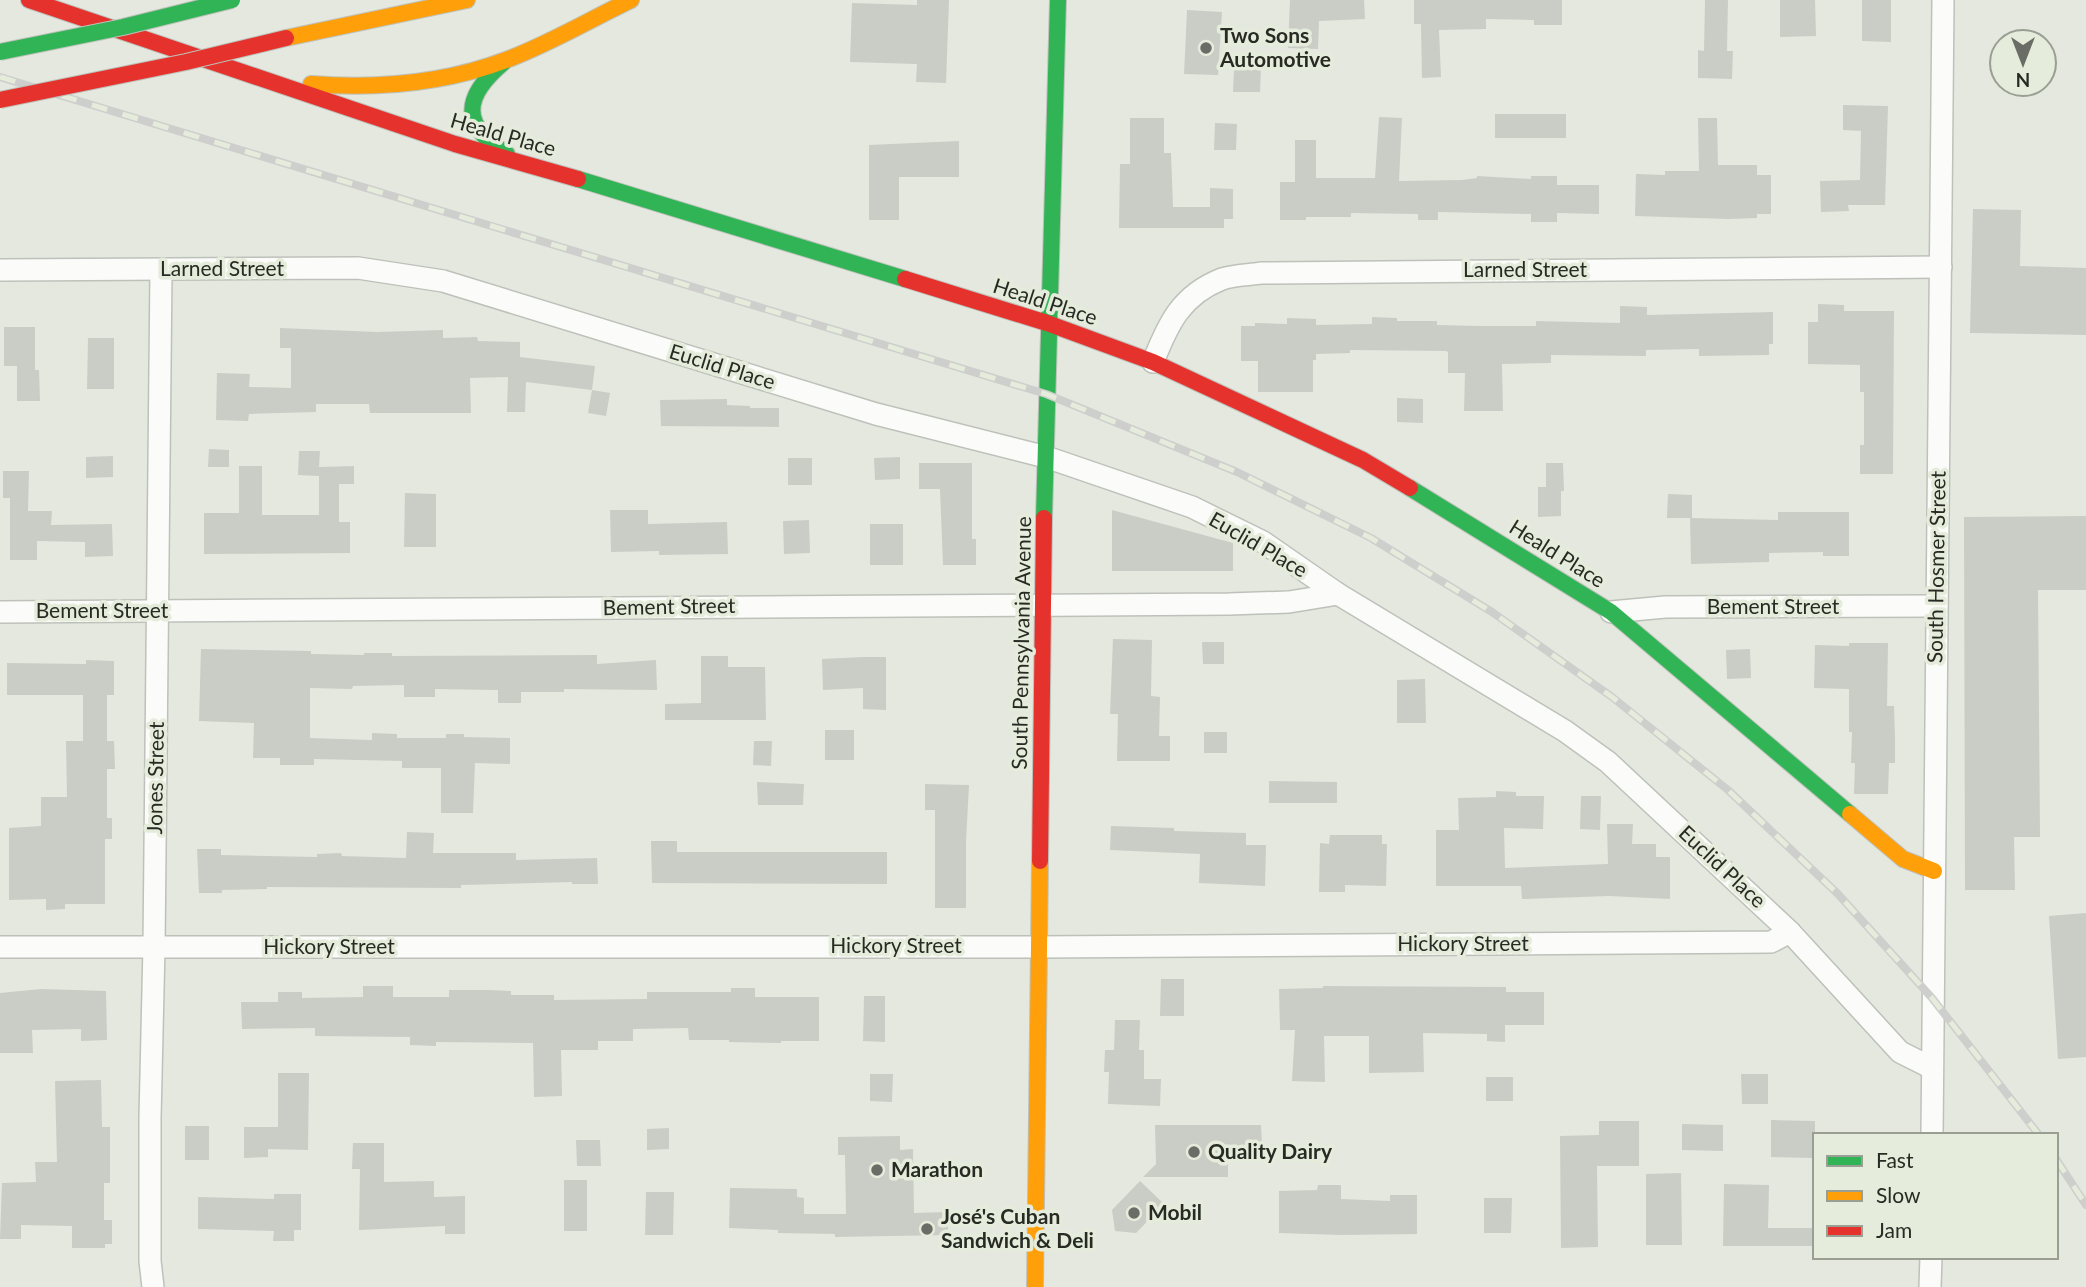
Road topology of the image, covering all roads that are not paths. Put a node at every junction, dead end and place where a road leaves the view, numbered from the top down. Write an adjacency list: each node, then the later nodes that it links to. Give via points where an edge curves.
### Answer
1 (29, 0): 9 (main road, Heald Place)
2 (232, 0): 7 (main road, bridge)
3 (467, 0): 10 (main road, bridge)
4 (631, 0): 8 (main road)
5 (1058, 0): 16 (main road, South Pennsylvania Avenue)
6 (1942, 0): 12 (street, South Hosmer Street)
7 (0, 52)
8 (507, 60): 9 (main road, via 441,80 377,88 311,84); 11 (main road, via 479,87 473,114 488,143)
9 (246, 72): 11 (main road, Heald Place, via 443,140)
10 (0, 100)
11 (520, 161): 16 (main road, Heald Place)
12 (1941, 267): 17 (street, Larned Street, via 1261,273 1223,279 1195,294 1175,312); 21 (street, South Hosmer Street)
13 (0, 270): 14 (street, Larned Street)
14 (161, 270): 15 (street, Larned Street, via 358,268); 22 (street, Jones Street)
15 (443, 281): 18 (street, Euclid Place, via 876,414)
16 (1047, 323): 17 (main road, Heald Place); 18 (main road, South Pennsylvania Avenue)
17 (1153, 362): 24 (main road, Heald Place, via 1363,460)
18 (1045, 457): 19 (street, Euclid Place, via 1192,507 1263,542); 20 (main road, South Pennsylvania Avenue)
19 (1338, 594): 20 (street, Bement Street, via 1289,602); 26 (street, Euclid Place, via 1608,762)
20 (1044, 604): 22 (street, Bement Street); 29 (main road, South Pennsylvania Avenue)
21 (1936, 606): 24 (street, Bement Street, via 1665,607); 25 (street, South Hosmer Street)
22 (158, 611): 23 (street, Bement Street); 28 (street, Jones Street)
23 (0, 612)
24 (1611, 612): 25 (main road, Heald Place, via 1903,859)
25 (1934, 871): 30 (street, South Hosmer Street)
26 (1790, 932): 29 (street, Hickory Street, via 1772,942); 30 (street, Euclid Place, via 1900,1052)
27 (0, 947): 28 (street, Hickory Street)
28 (154, 947): 29 (street, Hickory Street); 33 (street, Jones Street)
29 (1039, 947): 34 (main road, South Pennsylvania Avenue)
30 (1931, 1068): 31 (street, South Hosmer Street)
31 (1932, 1133)
32 (1931, 1259): 35 (street)
33 (153, 1287)
34 (1035, 1287)
35 (1930, 1287)

